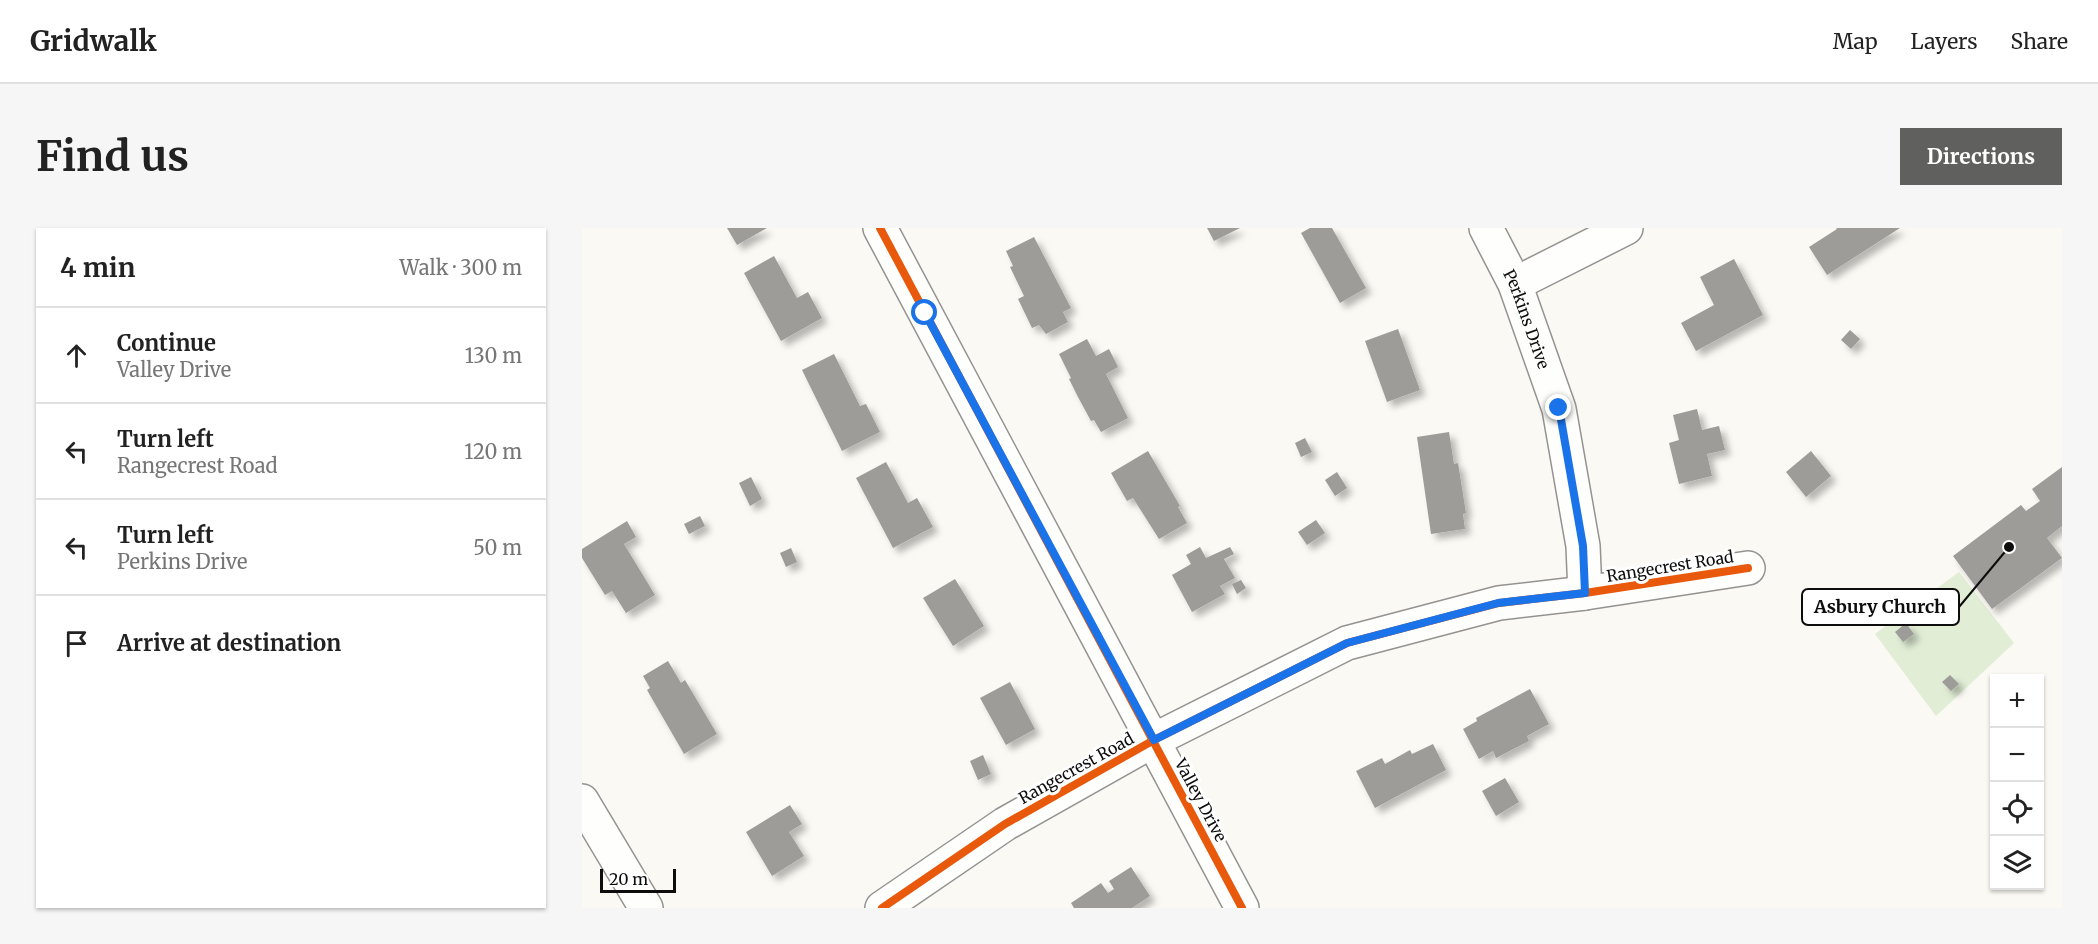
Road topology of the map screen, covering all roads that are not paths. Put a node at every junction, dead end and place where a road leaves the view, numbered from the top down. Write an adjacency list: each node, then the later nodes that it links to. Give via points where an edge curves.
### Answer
1 (879, 228): 7 (street, Valley Drive)
2 (1486, 228): 4 (street, Perkins Drive)
3 (1626, 228): 4 (street)
4 (1515, 284): 6 (street, Perkins Drive, via 1559,408 1583,546)
5 (1748, 568): 6 (street, Rangecrest Road)
6 (1585, 593): 7 (street, Rangecrest Road, via 1498,603 1347,643)
7 (1154, 740): 10 (street, Rangecrest Road, via 1005,824); 11 (street, Valley Drive)
8 (582, 801): 9 (street)
9 (646, 908)
10 (882, 908)
11 (1242, 908)

